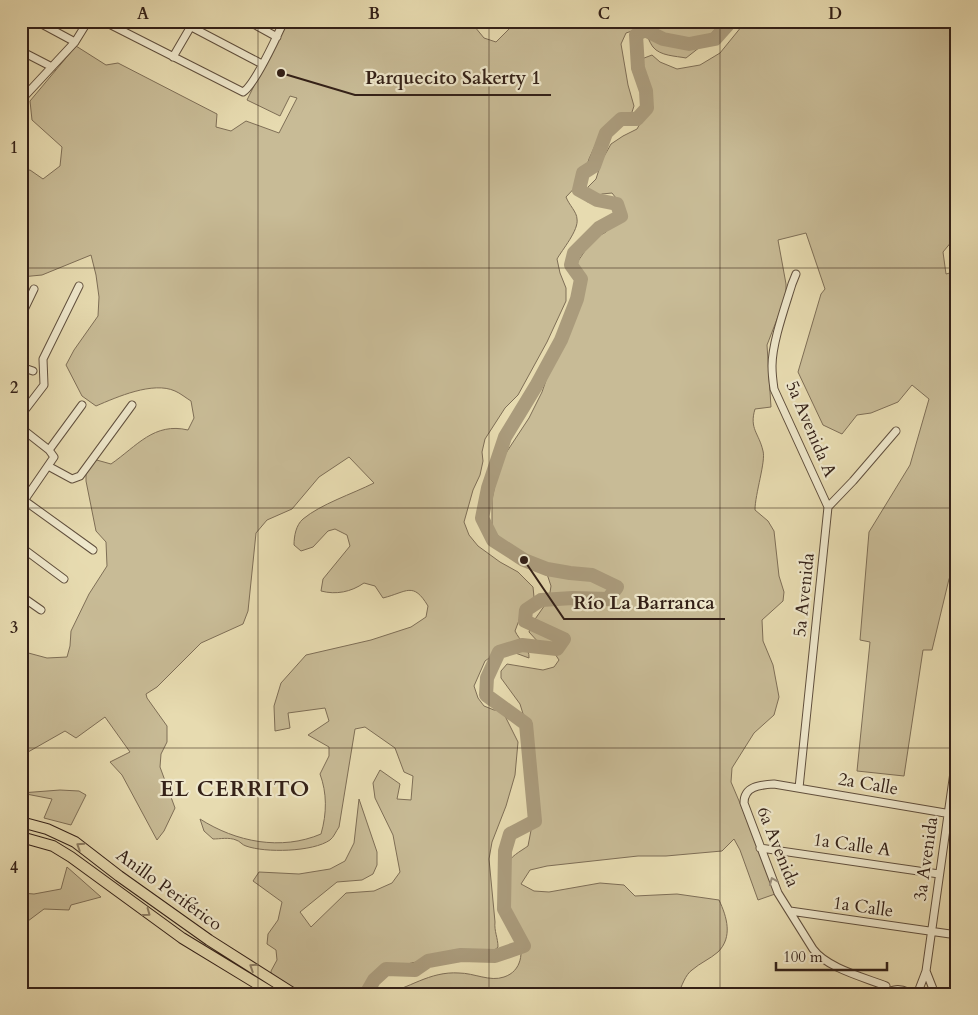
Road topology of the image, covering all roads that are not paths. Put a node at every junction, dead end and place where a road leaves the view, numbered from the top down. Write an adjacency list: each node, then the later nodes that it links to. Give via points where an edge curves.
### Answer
1 (36, 21): 9 (street)
2 (88, 21): 9 (street)
3 (103, 21): 11 (street)
4 (180, 21): 7 (street)
5 (248, 21): 8 (street)
6 (284, 21): 8 (street)
7 (192, 24): 11 (street); 12 (street)
8 (277, 37): 12 (street)
9 (75, 42): 13 (street)
10 (21, 51): 13 (street)
11 (173, 57): 12 (street, via 239,92 247,88)
12 (262, 64)
13 (52, 67): 14 (street)
14 (24, 91): 15 (street)
15 (21, 100)
16 (796, 274): 30 (street, 5a Avenida A, via 774,351 774,389)
17 (79, 286): 24 (street, via 43,359 44,384)
18 (34, 289): 19 (street)
19 (21, 316)
20 (21, 367): 21 (street)
21 (33, 371)
22 (82, 405): 27 (street)
23 (132, 406): 28 (street, via 80,476 72,479)
24 (21, 415)
25 (21, 428): 27 (street)
26 (896, 431): 30 (street)
27 (49, 450): 28 (street, via 54,457)
28 (48, 466): 29 (street)
29 (23, 503): 32 (street)
30 (828, 507): 38 (street, 5a Avenida)
31 (21, 547): 33 (street)
32 (93, 550)
33 (64, 579)
34 (21, 596): 35 (street)
35 (41, 610)
36 (957, 751): 39 (street, 3a Avenida)
37 (774, 784): 38 (street, 2a Calle); 43 (street, 6a Avenida, via 755,786 744,796)
38 (799, 788): 39 (street, 2a Calle)
39 (948, 813): 40 (street, 2a Calle); 44 (street, 3a Avenida)
40 (957, 815)
41 (21, 822): 53 (highway, Anillo Periférico, one-way to 41, via 209,940 87,850 62,835)
42 (21, 837): 52 (highway, Anillo Periférico, one-way to 52, via 53,846 182,938)
43 (760, 848): 44 (street, 1a Calle A); 45 (street, 6a Avenida, one-way to 43, via 778,893)
44 (940, 874): 46 (street, 3a Avenida)
45 (790, 911): 46 (street, 1a Calle); 49 (street, via 818,956)
46 (931, 932): 47 (street, 1a Calle); 48 (street, 3a Avenida)
47 (957, 935)
48 (926, 971): 50 (street, 3a Avenida); 56 (street, 3a Avenida)
49 (886, 986)
50 (918, 992): 51 (street); 55 (street)
51 (905, 993): 54 (street, via 901,989)
52 (274, 994)
53 (294, 994)
54 (885, 994)
55 (927, 994)
56 (935, 994)

